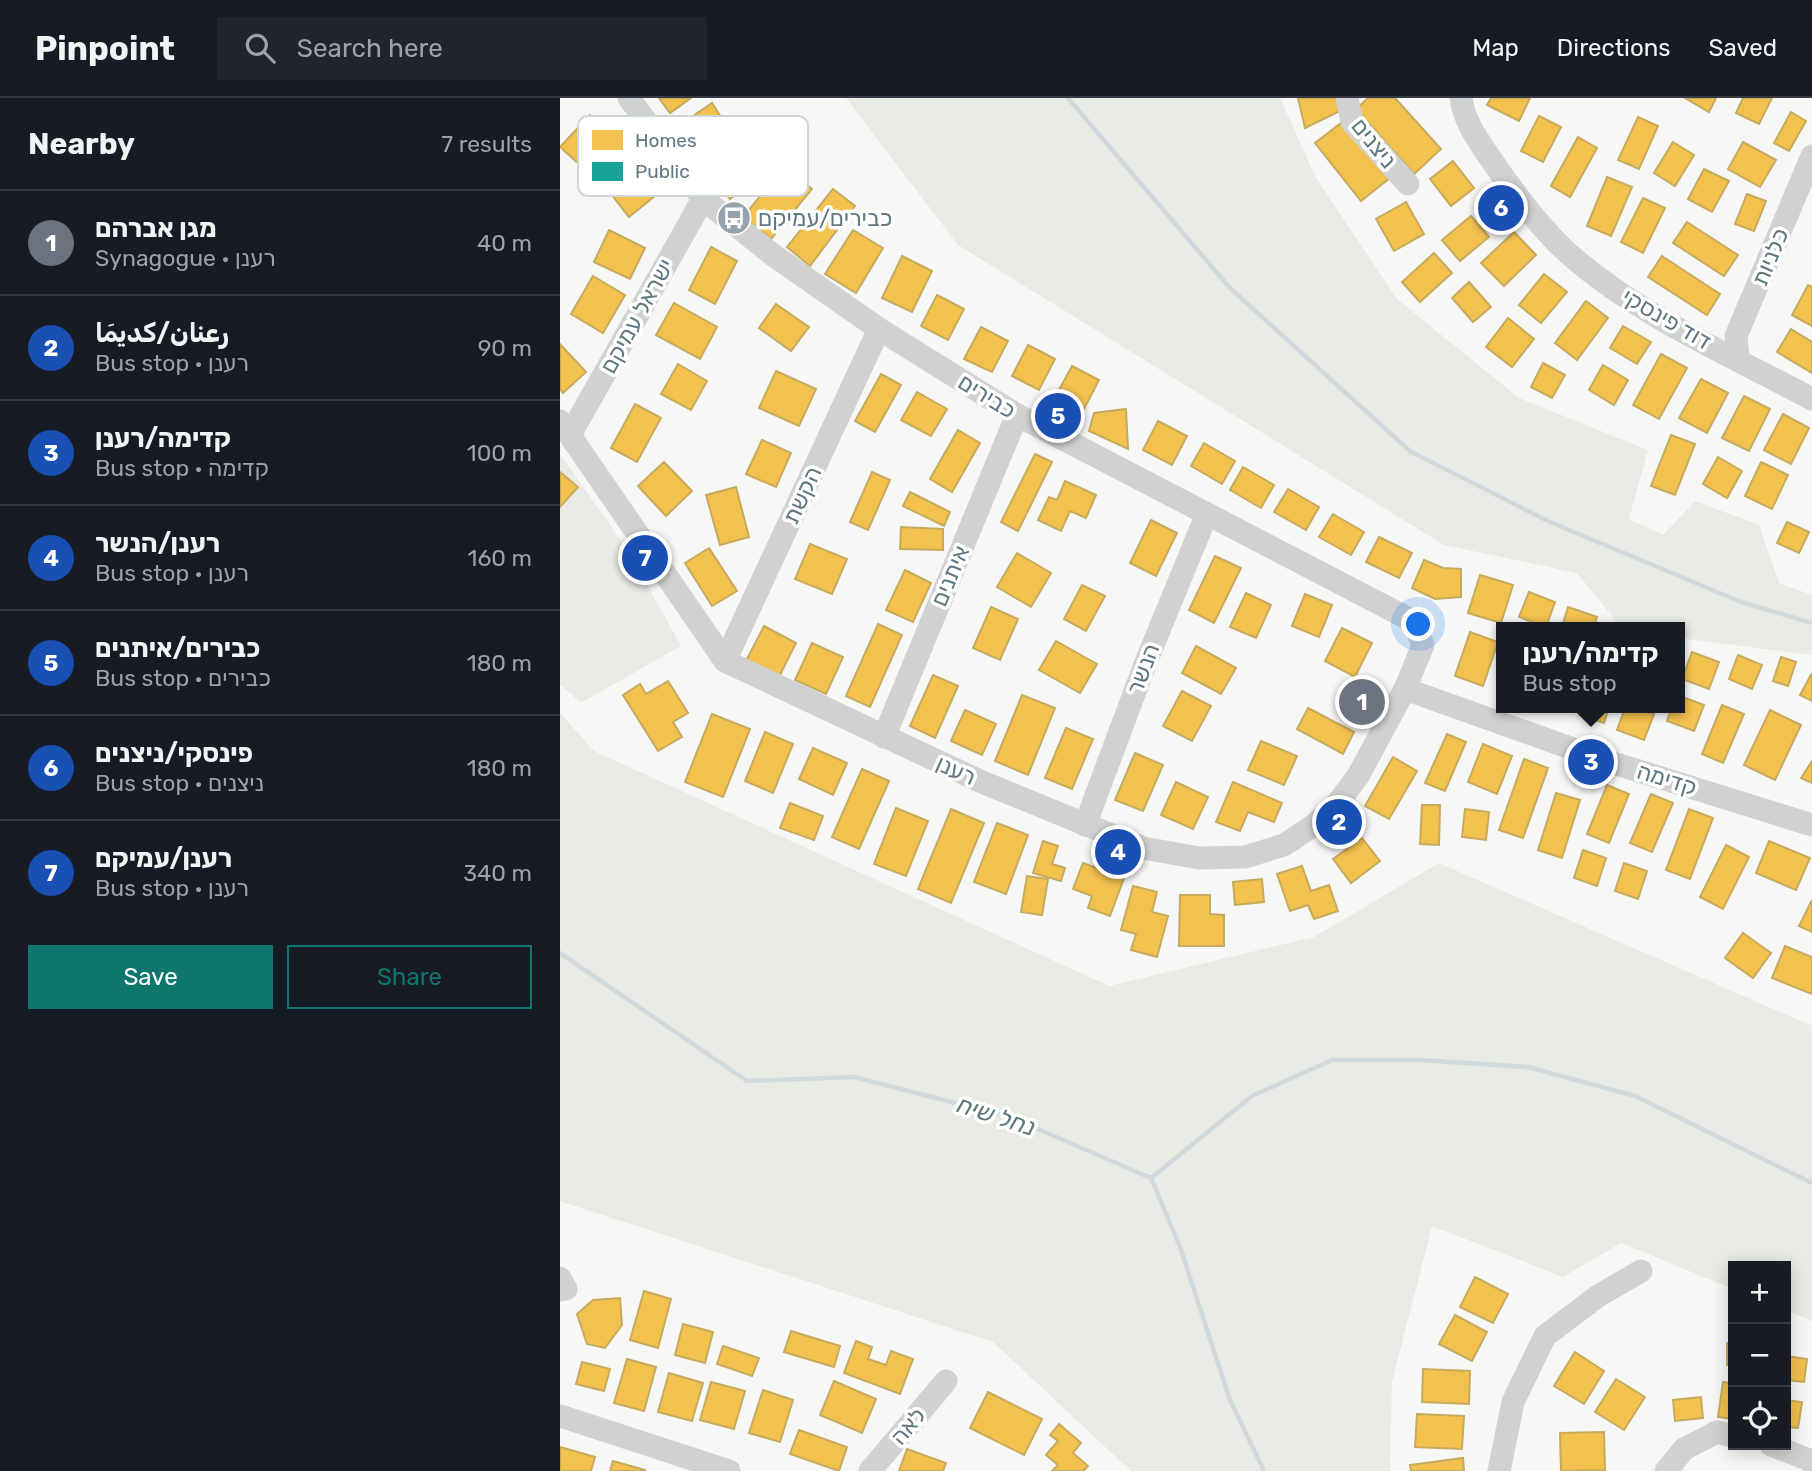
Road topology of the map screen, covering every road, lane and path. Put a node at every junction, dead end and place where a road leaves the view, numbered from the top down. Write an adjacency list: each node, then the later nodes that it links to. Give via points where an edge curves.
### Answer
1 (629, 98): 4 (street, כבירים)
2 (1346, 98): 6 (street, ניצנים, via 1352,122)
3 (1461, 98): 10 (street, דוד פינסקי, via 1462,110 1478,140 1536,218 1569,253 1616,290)
4 (642, 116)
5 (1812, 156): 10 (street, כלניות, via 1737,336)
6 (1408, 184)
7 (701, 196): 8 (street, כבירים)
8 (703, 199): 9 (street, כבירים); 13 (street, ישראל עמיקם)
9 (879, 329): 12 (street, כבירים); 15 (street, הקשת)
10 (1738, 359): 11 (street, דוד פינסקי)
11 (1812, 399)
12 (1017, 415): 14 (street, כבירים); 17 (street, איתנים)
13 (566, 427): 15 (street)
14 (1206, 516): 16 (street, כבירים, via 1413,621 1423,645); 18 (street, הנשר)
15 (724, 661): 17 (street, רענן)
16 (1405, 689): 18 (street, רענן, via 1358,776 1337,804 1284,845 1245,857 1199,858 1143,848); 19 (street, קדימה, via 1611,762)
17 (884, 737): 18 (street, רענן)
18 (1085, 825)
19 (1812, 825)
20 (1641, 1270): 28 (street, via 1545,1336 1513,1402)
21 (946, 1381): 27 (street, לאה)
22 (560, 1416): 26 (street)
23 (1725, 1434): 29 (street, via 1684,1449)
24 (1784, 1450): 25 (street)
25 (1812, 1461)
26 (729, 1471)
27 (870, 1471)
28 (1499, 1471)
29 (1666, 1471)

